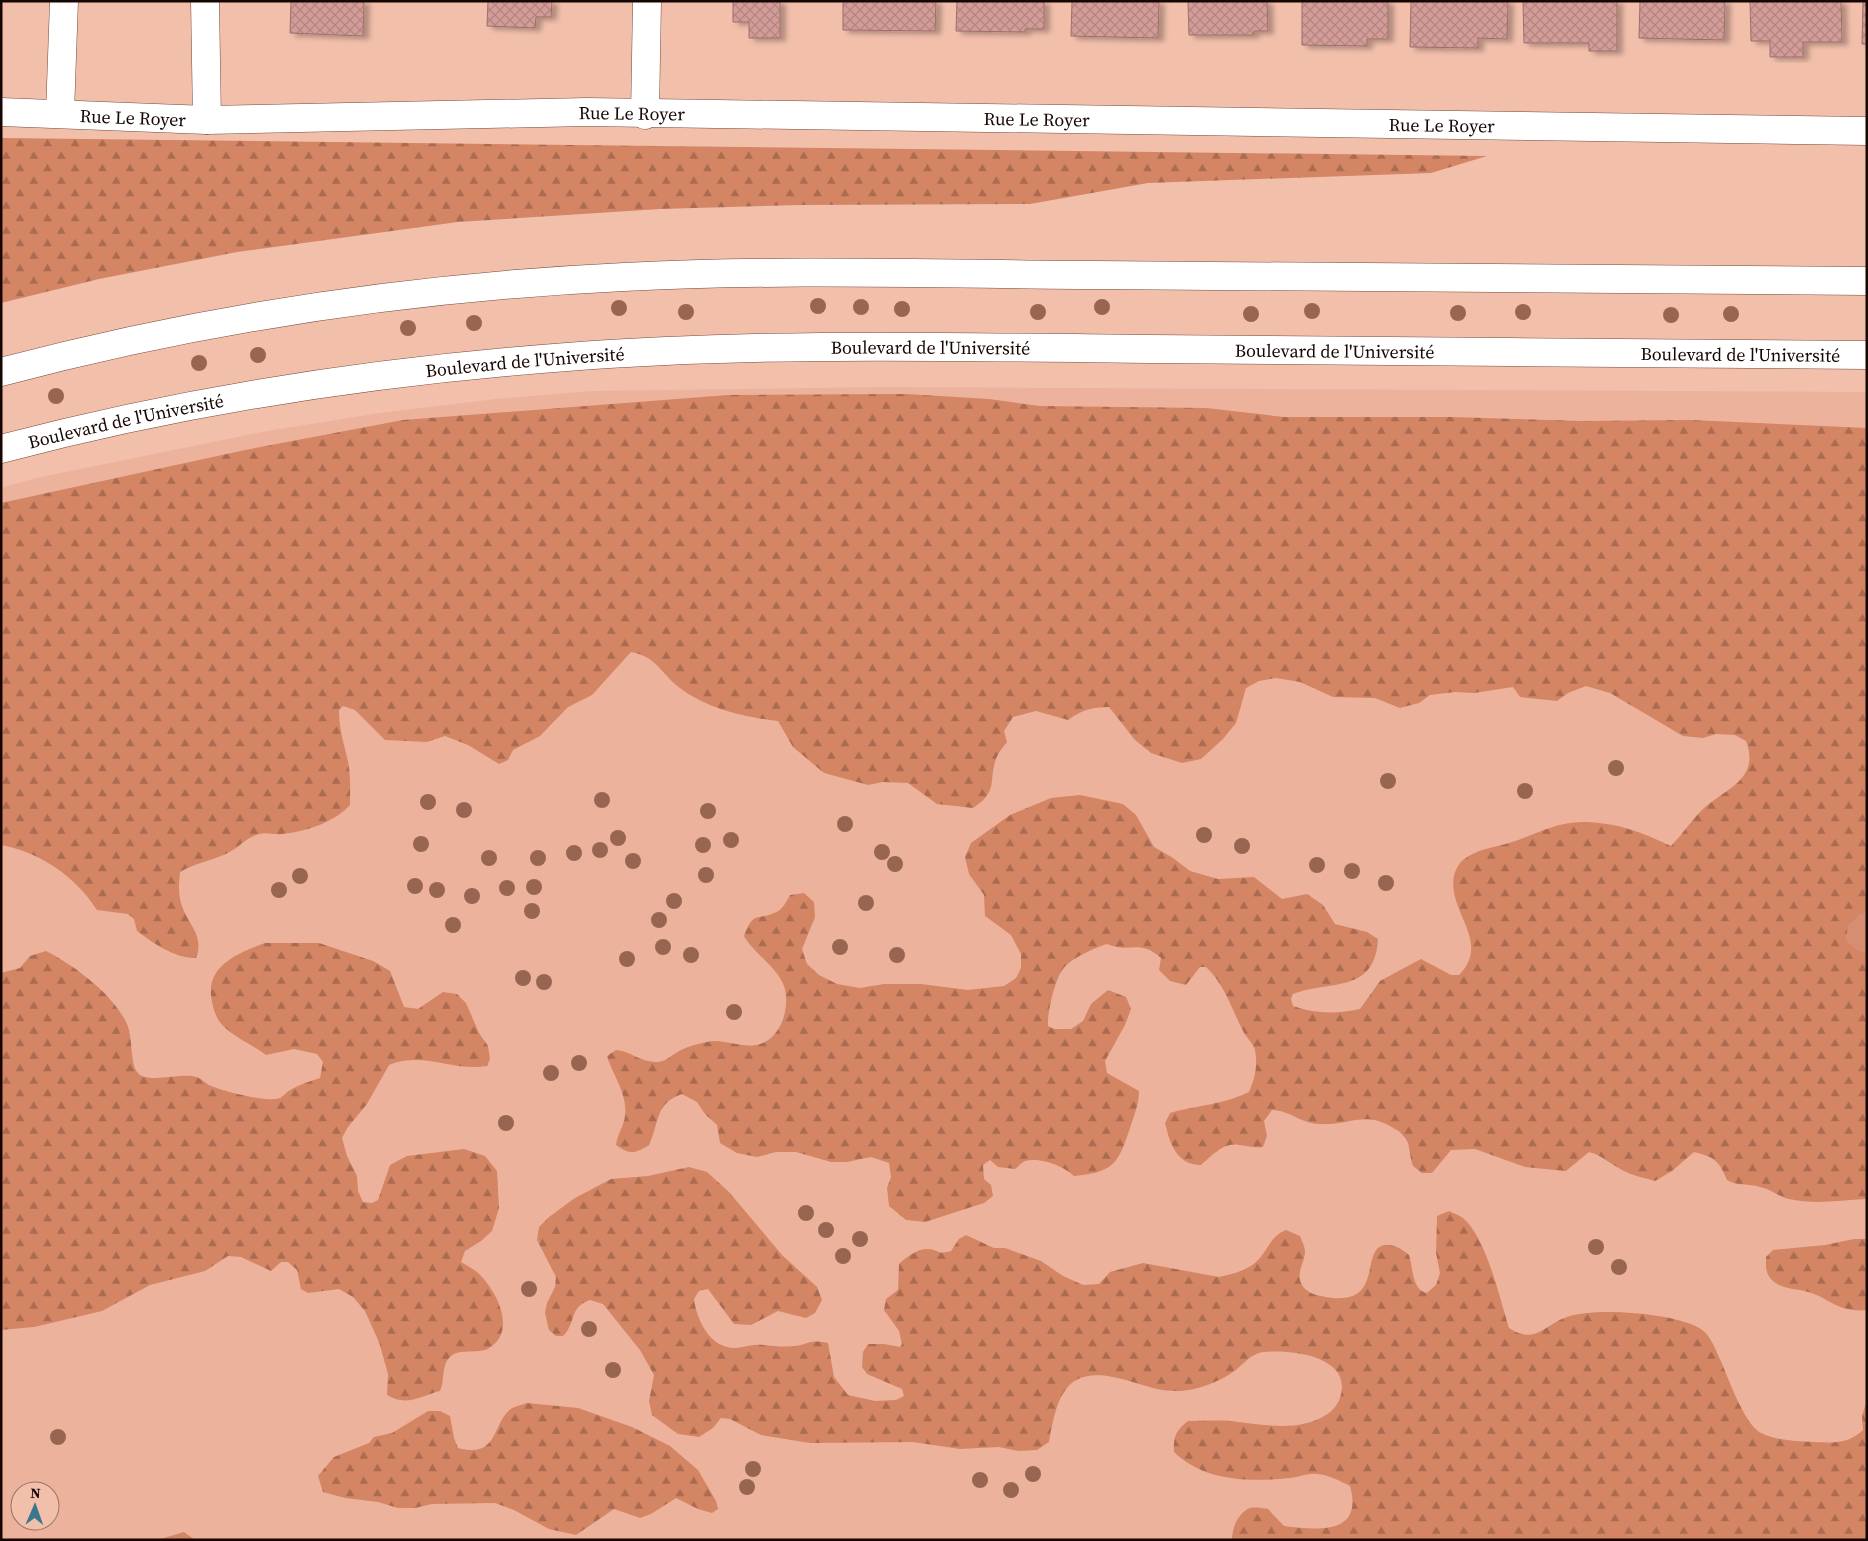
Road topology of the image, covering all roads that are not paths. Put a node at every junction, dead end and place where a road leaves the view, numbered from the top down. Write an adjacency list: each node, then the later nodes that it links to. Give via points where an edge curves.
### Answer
1 (64, 1): 5 (main road, Rue Le Royer)
2 (205, 1): 7 (main road, Rue Le Royer)
3 (647, 1): 6 (main road)
4 (1, 112): 5 (main road, Rue Le Royer)
5 (60, 113): 7 (main road, Rue Le Royer)
6 (645, 114): 7 (main road, Rue Le Royer, via 587,112); 8 (main road, Rue Le Royer)
7 (207, 120)
8 (1867, 131)
9 (1867, 280): 11 (main road, via 851,273 624,277 431,293 309,309 165,333)
10 (1867, 355): 12 (main road, Boulevard de l'Université, via 978,348 796,348 627,353 490,363 344,380 139,416)
11 (1, 372)
12 (1, 449)

